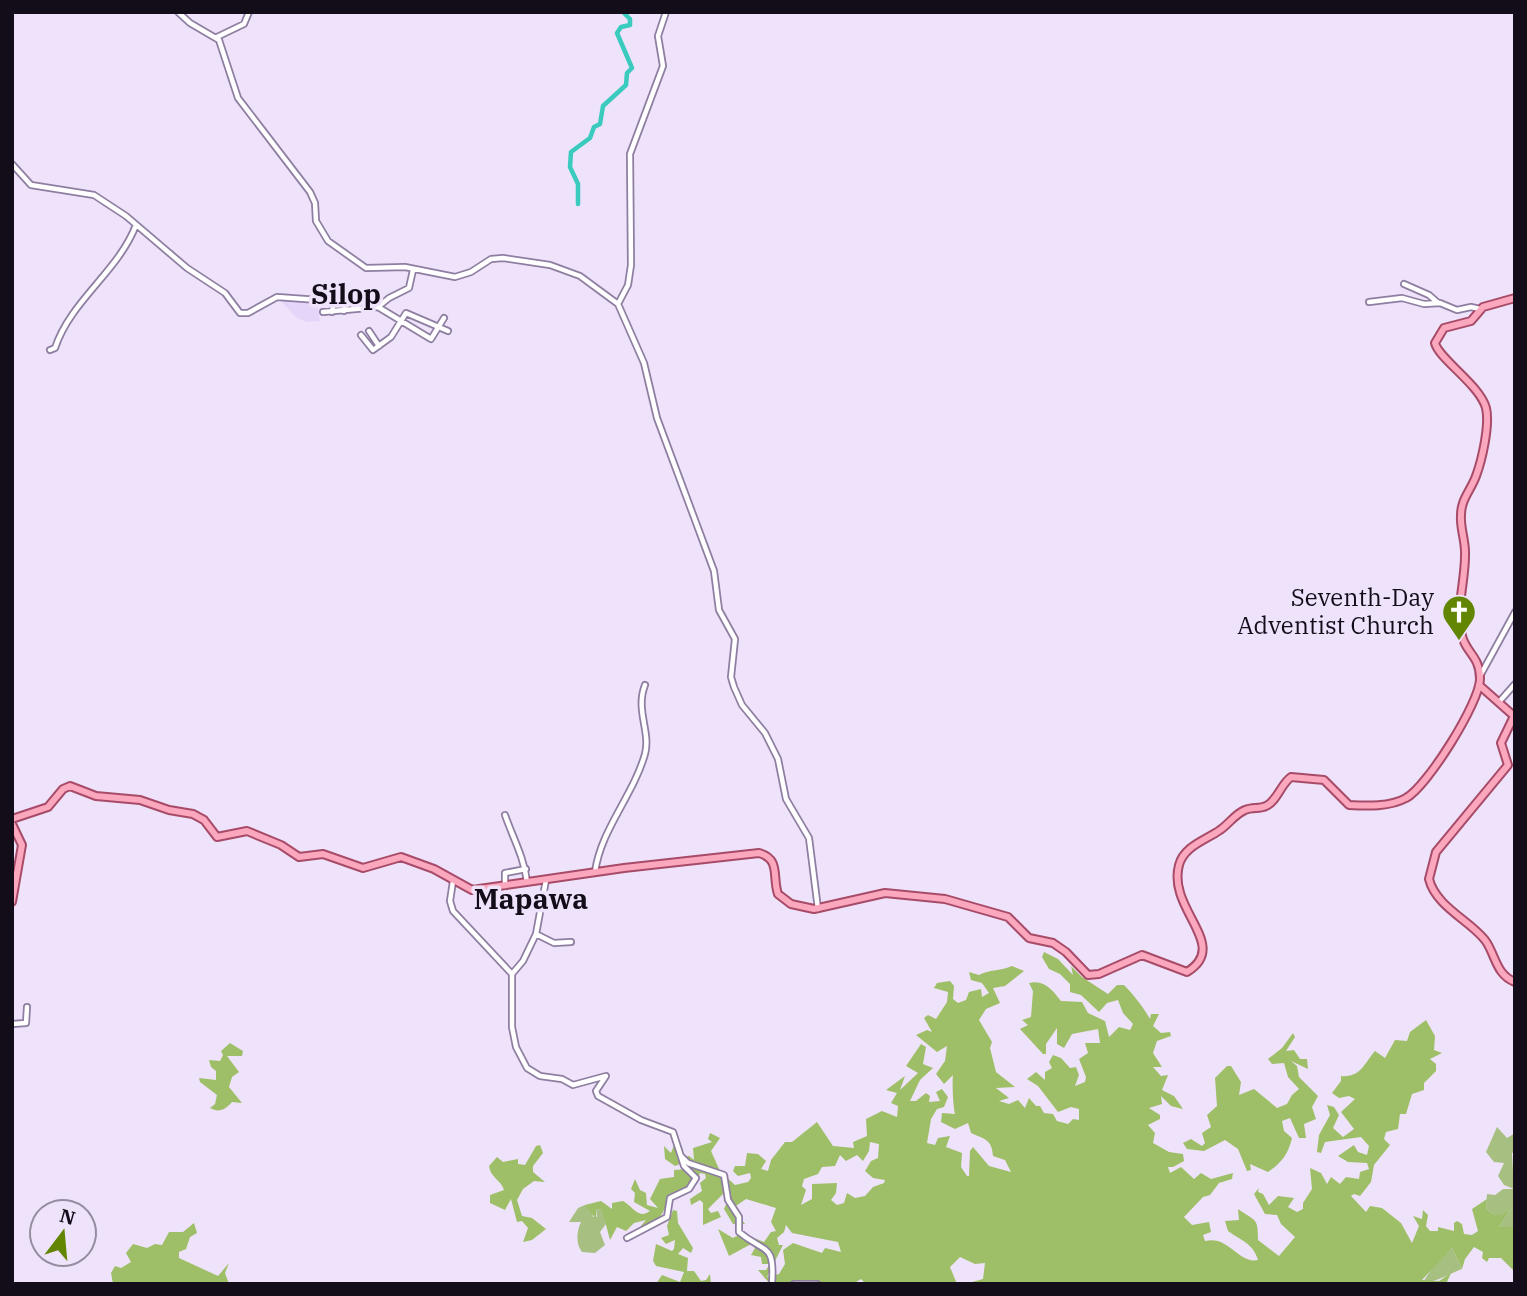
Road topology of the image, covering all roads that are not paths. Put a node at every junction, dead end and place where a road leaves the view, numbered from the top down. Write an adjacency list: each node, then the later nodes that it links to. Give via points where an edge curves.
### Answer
1 (178, 12): 4 (street)
2 (249, 12): 4 (street, via 244,24)
3 (666, 12): 16 (street, via 657,36 663,66 630,154 631,265)
4 (217, 37): 7 (street, via 238,98 310,191 316,221 332,246 368,269)
5 (12, 164): 6 (street, via 31,185 89,192)
6 (136, 225): 13 (street, via 222,292 240,313 277,297); 34 (street, via 128,245 83,299)
7 (413, 270): 16 (street, via 455,277 499,258 548,265 587,279); 17 (street, via 411,284)
8 (1404, 284): 15 (street)
9 (346, 296): 10 (street); 13 (street, via 335,296); 20 (street)
10 (366, 296): 11 (street); 18 (street)
11 (373, 296)
12 (1515, 298): 19 (main road)
13 (332, 301): 22 (street)
14 (1369, 302): 15 (street, via 1400,298)
15 (1437, 303): 19 (street, via 1457,310)
16 (618, 304): 54 (street, via 644,363 657,418 714,571 719,610 735,639 734,687 778,759 786,799 809,838)
17 (378, 307): 18 (street); 25 (street)
18 (366, 309): 20 (street)
19 (1480, 309): 36 (main road, via 1471,321 1442,330 1435,343 1481,398 1487,415 1476,476 1462,502 1460,522 1465,553 1461,631 1476,656)
20 (344, 311): 22 (street)
21 (323, 312): 22 (street)
22 (332, 312)
23 (444, 318): 26 (street)
24 (422, 320): 25 (street, via 405,313); 26 (street); 28 (street)
25 (400, 321): 28 (street); 33 (street)
26 (440, 328): 28 (street, via 431,339); 29 (street)
27 (369, 331): 31 (street)
28 (416, 331)
29 (448, 331)
30 (361, 335): 32 (street)
31 (373, 337): 32 (street); 33 (street)
32 (366, 341): 33 (street, via 372,350)
33 (379, 346)
34 (50, 350)
35 (1515, 612): 36 (street)
36 (1480, 677): 39 (main road)
37 (1515, 684): 40 (street)
38 (645, 685): 48 (street, via 641,702 646,751 637,779 599,850)
39 (1482, 687): 40 (main road); 54 (main road, via 1455,740 1419,789 1406,799 1387,805 1349,805 1324,780 1291,777 1269,804 1242,811 1189,850 1180,863 1179,888 1204,949 1202,958 1187,972 1142,955 1088,975 1066,952 1029,938 1008,917 938,897 885,893)
40 (1496, 698): 41 (main road)
41 (1514, 716): 43 (main road, via 1501,743)
42 (1515, 759): 43 (street)
43 (1508, 765): 58 (main road, via 1439,849 1429,877 1434,892 1483,938 1500,970)
44 (505, 815): 47 (street)
45 (12, 818): 50 (main road, via 48,807 70,786 96,796 140,800 191,814 204,820 217,838 247,831 299,857 323,853 363,868 401,857)
46 (12, 824): 53 (main road, via 22,845)
47 (526, 869): 51 (street); 52 (street, via 505,873)
48 (595, 872): 49 (main road); 54 (main road, via 759,853 775,865 781,898)
49 (546, 880): 51 (main road); 55 (street)
50 (453, 881): 52 (main road, via 468,890); 57 (street, via 453,911)
51 (528, 883): 52 (main road)
52 (505, 887)
53 (12, 902)
54 (817, 909)
55 (536, 934): 56 (street, via 557,943); 57 (street)
56 (571, 942)
57 (512, 974): 61 (street, via 512,1027 524,1066 573,1086 606,1076 596,1091 598,1096 641,1121 673,1132)
58 (1515, 982)
59 (27, 1007): 60 (street, via 26,1023)
60 (12, 1024)
61 (680, 1156): 62 (street, via 695,1177 694,1185 671,1196 667,1217); 63 (street, via 724,1175 728,1200 739,1217 739,1232 771,1254)
62 (627, 1238)
63 (772, 1284)
64 (794, 1284): 65 (street)
65 (817, 1284)

